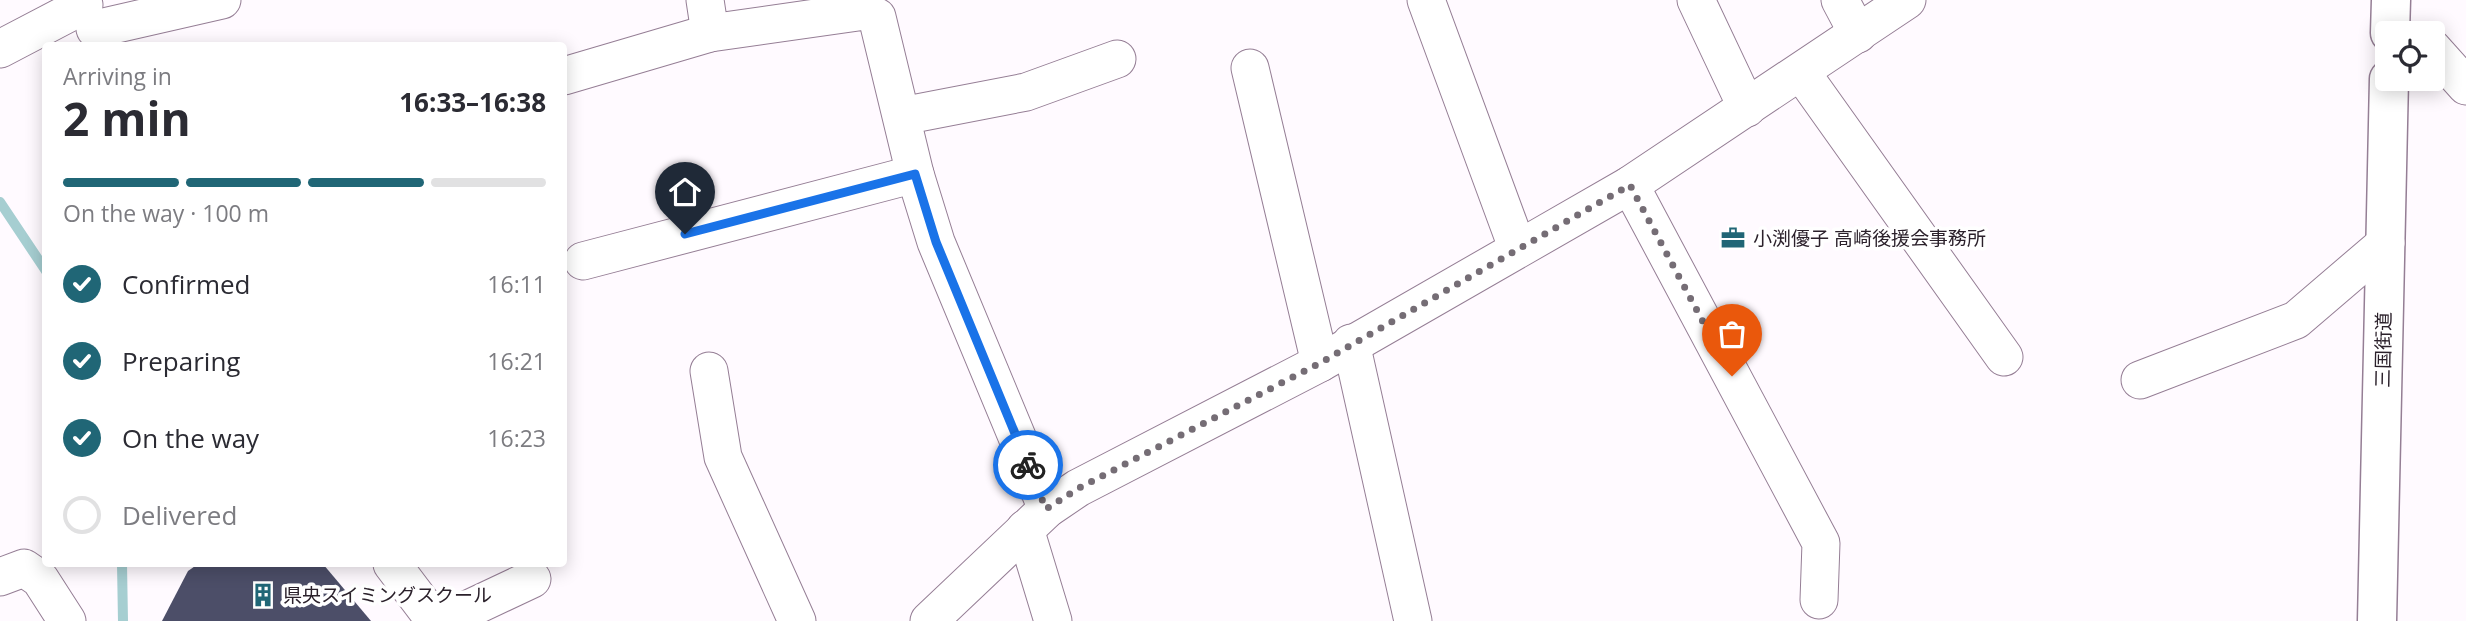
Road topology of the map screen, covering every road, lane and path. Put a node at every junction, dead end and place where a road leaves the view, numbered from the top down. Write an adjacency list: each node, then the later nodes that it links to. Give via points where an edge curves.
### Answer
1 (222, 0): 8 (street)
2 (1426, 0): 23 (street)
3 (1696, 0): 18 (street)
4 (1840, 0): 9 (street)
5 (1907, 0): 9 (street)
6 (809, 10): 7 (street); 19 (street, via 865,11 877,17)
7 (707, 16): 15 (street)
8 (91, 20): 10 (street)
9 (1858, 34): 14 (street)
10 (0, 49)
11 (1117, 59): 19 (street, via 1026,92)
12 (2445, 63): 16 (street)
13 (1250, 68): 27 (street)
14 (1801, 72): 18 (street); 26 (street)
15 (567, 75)
16 (2466, 86)
17 (2389, 91): 22 (main road, 三国街道)
18 (1747, 108): 21 (street)
19 (902, 116): 20 (street)
20 (915, 174): 24 (street); 30 (street)
21 (1630, 185): 23 (street); 34 (street, via 1821,543)
22 (2386, 243): 29 (street, via 2296,320); 42 (main road, 三国街道)
23 (1517, 247): 25 (street)
24 (583, 261)
25 (1351, 343): 27 (street); 41 (street)
26 (2004, 357)
27 (1320, 363): 30 (street, via 1079,488)
28 (709, 370): 38 (street, via 723,457)
29 (2140, 380)
30 (1036, 519): 39 (street); 40 (street)
31 (394, 567): 36 (street)
32 (0, 577): 35 (street, via 24,568 40,579)
33 (532, 579): 37 (street)
34 (1819, 600)
35 (68, 621)
36 (435, 621)
37 (443, 621)
38 (797, 621)
39 (929, 621)
40 (1053, 621)
41 (1413, 621)
42 (2377, 621)

